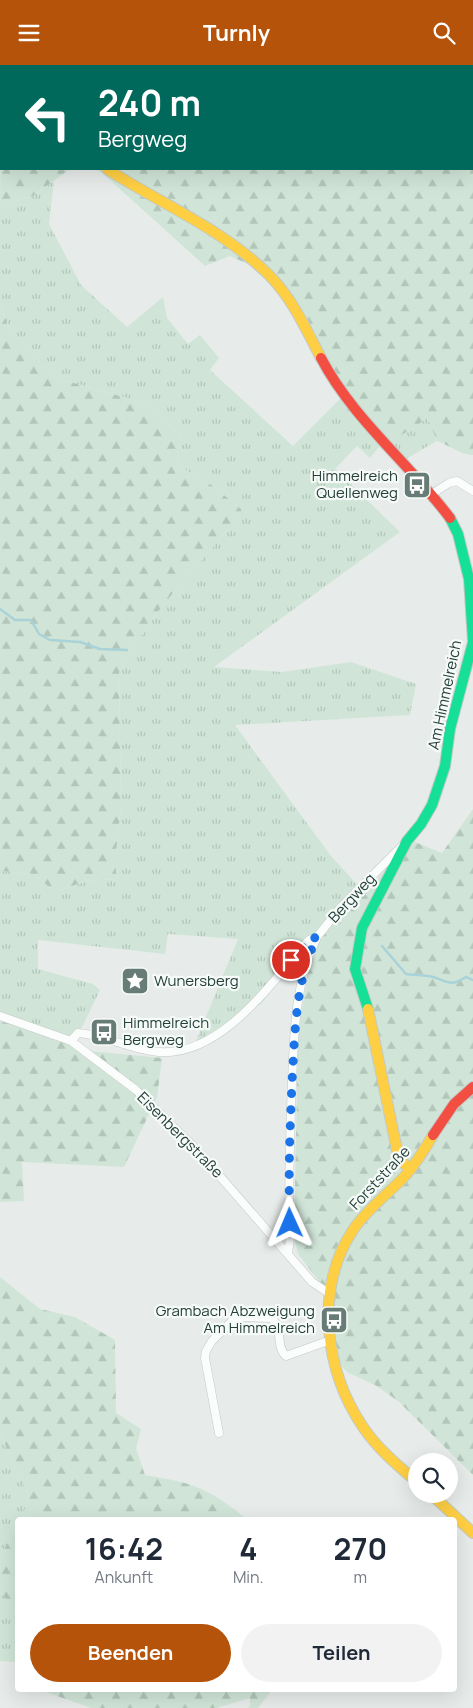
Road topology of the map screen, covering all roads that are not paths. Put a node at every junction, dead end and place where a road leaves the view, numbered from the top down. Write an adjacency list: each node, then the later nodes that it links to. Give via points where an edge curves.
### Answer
1 (109, 170): 3 (street, Am Himmelreich, via 212,229 270,275 296,310 324,364 352,407)
2 (473, 491): 3 (street, via 457,481)
3 (432, 494): 4 (street, Am Himmelreich, via 450,517 458,534 468,579 473,642 450,729 439,787 421,825)
4 (407, 841): 5 (street, Bergweg); 9 (street, Am Himmelreich, via 362,928 355,969 372,1020 397,1151)
5 (317, 937): 7 (street, Bergweg, via 309,940 231,1025 194,1047 160,1052 78,1033); 10 (street, via 309,953 297,1003)
6 (0, 1016): 7 (street, Eisenbergstraße)
7 (71, 1041): 10 (street, Eisenbergstraße, via 136,1090 174,1126)
8 (473, 1087): 9 (street, Forststraße, via 447,1114)
9 (410, 1169): 11 (street, Forststraße, via 363,1216 347,1241)
10 (288, 1254): 11 (street, Eisenbergstraße, via 312,1282)
11 (330, 1294): 12 (street, Forststraße)
12 (328, 1341): 13 (street, via 286,1356 282,1351 278,1326 271,1318 242,1317 229,1323 212,1341 205,1358); 14 (street, Forststraße, via 341,1384 363,1428)
13 (218, 1433)
14 (408, 1474)
15 (441, 1503): 16 (street)
16 (456, 1517)
17 (457, 1518): 18 (street)
18 (473, 1533)

